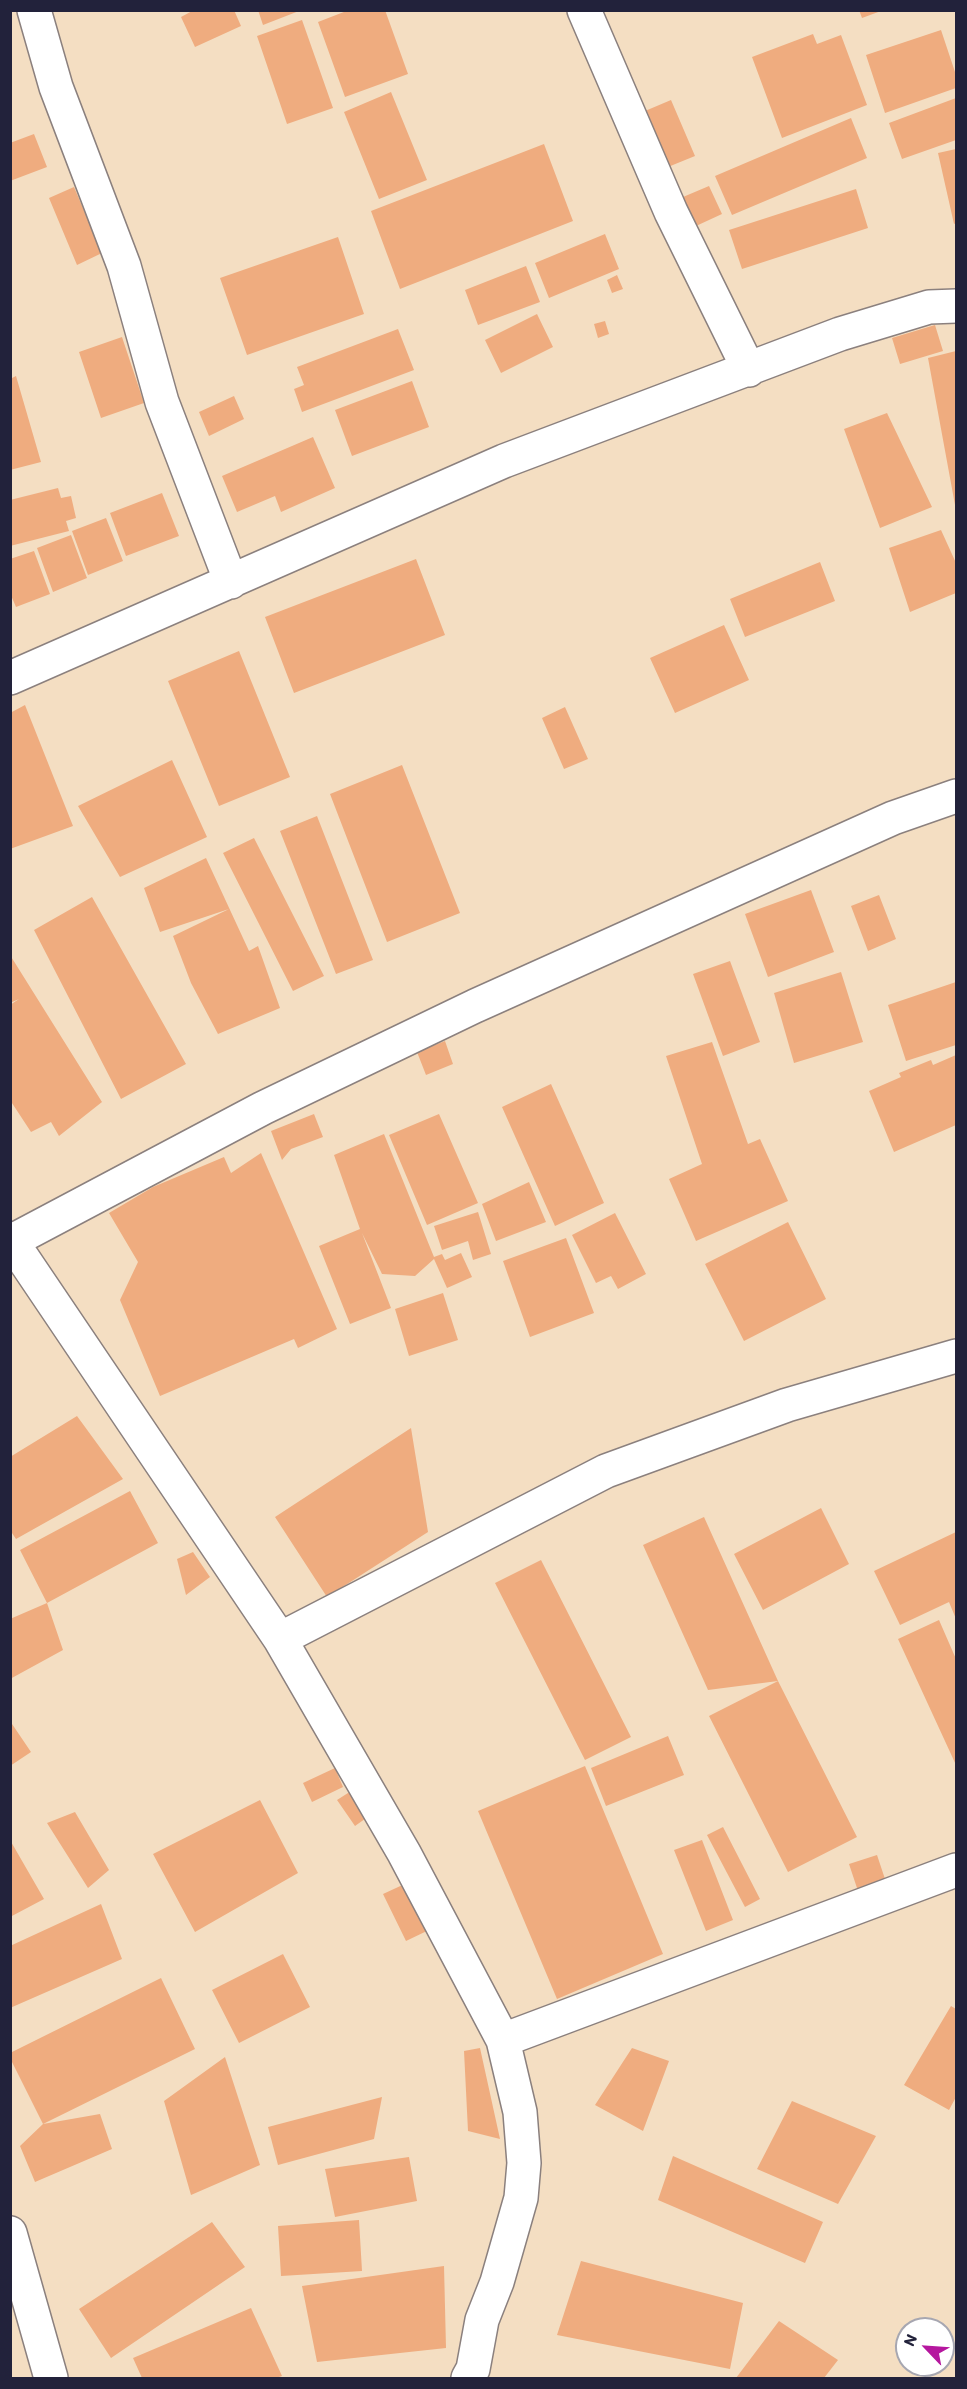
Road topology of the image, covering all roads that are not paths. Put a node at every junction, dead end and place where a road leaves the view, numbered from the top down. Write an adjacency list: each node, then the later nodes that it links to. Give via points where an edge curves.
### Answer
1 (34, 10): 5 (street, via 56,87 124,266 162,402)
2 (584, 10): 4 (street, via 671,213)
3 (957, 306): 4 (street, via 929,307 851,331)
4 (749, 370): 5 (street, via 504,461)
5 (231, 582): 6 (street)
6 (10, 678)
7 (957, 796): 8 (street, via 893,818 475,1006 263,1108)
8 (11, 1240): 10 (street)
9 (957, 1356): 10 (street, via 787,1405 606,1471)
10 (280, 1639): 12 (street, via 404,1853)
11 (957, 1870): 12 (street)
12 (503, 2040): 15 (street, via 520,2112 524,2163 521,2198 498,2282 482,2320)
13 (11, 2237): 14 (street)
14 (51, 2379)
15 (468, 2379)

